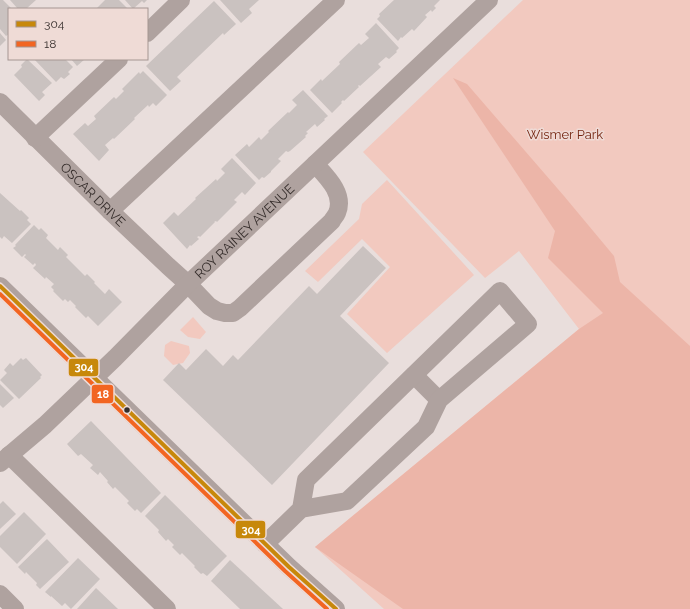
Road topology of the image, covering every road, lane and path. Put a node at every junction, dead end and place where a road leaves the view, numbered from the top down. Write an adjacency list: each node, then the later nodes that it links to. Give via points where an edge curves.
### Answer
1 (181, 0): 4 (street)
2 (336, 0): 9 (street)
3 (489, 0): 8 (street, ROY RAINEY AVENUE)
4 (148, 31)
5 (118, 60): 7 (street)
6 (0, 102): 7 (street, OSCAR DRIVE)
7 (35, 138): 9 (street, OSCAR DRIVE)
8 (315, 164): 10 (street, ROY RAINEY AVENUE); 10 (street, OSCAR DRIVE, via 336,190 337,212 332,221 240,308 225,313 217,311)
9 (110, 211): 10 (street, OSCAR DRIVE)
10 (188, 284): 13 (street, ROY RAINEY AVENUE)
11 (0, 286): 13 (street)
12 (414, 375): 14 (street); 14 (street, via 500,291 528,324); 16 (street, via 306,480)
13 (94, 378): 15 (street, ROY RAINEY AVENUE, via 45,425); 17 (street)
14 (439, 400): 16 (street, via 426,427 346,501)
15 (4, 459): 20 (street)
16 (301, 509): 17 (street)
17 (265, 544): 21 (street)
18 (0, 594): 19 (street)
19 (15, 609)
20 (167, 609)
21 (336, 609)

